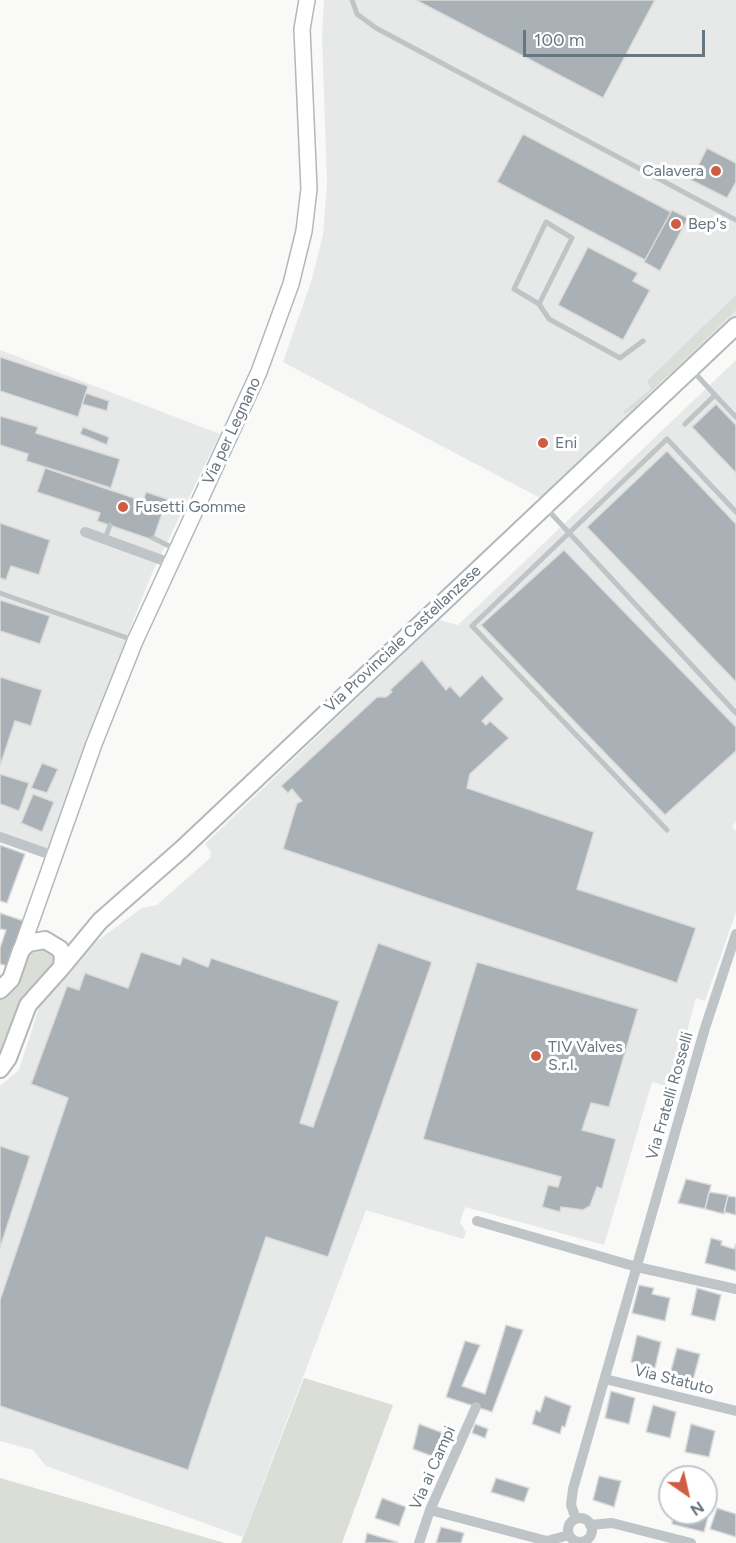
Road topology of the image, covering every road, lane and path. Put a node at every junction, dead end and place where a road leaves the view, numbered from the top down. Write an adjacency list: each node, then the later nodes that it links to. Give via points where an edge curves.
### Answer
1 (307, 0): 18 (street, Via per Legnano, via 302,29 309,189 299,255 260,372)
2 (352, 0): 3 (lane, via 363,21)
3 (736, 220)
4 (539, 304): 4 (lane, via 572,238 546,222 513,289); 6 (lane, via 549,319 620,358)
5 (736, 326): 7 (main road, Via Provinciale Castellanzese)
6 (643, 341)
7 (690, 368): 8 (lane); 11 (main road, Via Provinciale Castellanzese)
8 (715, 395): 9 (lane); 10 (lane)
9 (736, 417)
10 (685, 424)
11 (544, 506): 15 (lane); 26 (main road, Via Provinciale Castellanzese, via 182,849)
12 (736, 512): 15 (lane, via 667,439)
13 (110, 525): 17 (lane)
14 (85, 532): 17 (street)
15 (568, 532): 21 (lane); 22 (lane, via 472,626)
16 (153, 538): 18 (lane)
17 (105, 539): 18 (street)
18 (173, 556): 20 (street, Via per Legnano)
19 (0, 593): 20 (lane)
20 (135, 641): 24 (street, Via per Legnano)
21 (736, 713)
22 (667, 830)
23 (0, 837): 24 (street)
24 (54, 856): 25 (street, Via per Legnano)
25 (38, 909): 28 (street, Via per Legnano, via 37,929); 29 (street, Via per Legnano)
26 (100, 921): 28 (main road, Via Provinciale Castellanzese, via 76,935); 30 (main road, Via Provinciale Castellanzese)
27 (736, 934): 34 (street, Via Fratelli Rosselli)
28 (49, 941): 29 (main road, Via Provinciale Castellanzese, via 28,943); 30 (main road, via 63,956)
29 (21, 950): 31 (main road, via 16,969)
30 (62, 967): 32 (main road, Via Provinciale Castellanzese, via 28,1005 8,1058)
31 (0, 990)
32 (0, 1068)
33 (477, 1221): 34 (street)
34 (637, 1267): 35 (street); 36 (street, Via Fratelli Rosselli)
35 (736, 1289)
36 (605, 1379): 38 (street, Via Statuto); 40 (street, Via Fratelli Rosselli, via 573,1489 571,1505)
37 (476, 1407): 39 (street, Via ai Campi)
38 (736, 1411)
39 (430, 1510): 42 (street, via 547,1541); 44 (street, Via ai Campi)
40 (576, 1519): 41 (street, via 586,1520); 42 (street, via 570,1524)
41 (590, 1525): 43 (street, via 591,1533); 45 (street, via 612,1523)
42 (569, 1534): 43 (street)
43 (584, 1542)
44 (419, 1543)
45 (691, 1543)

